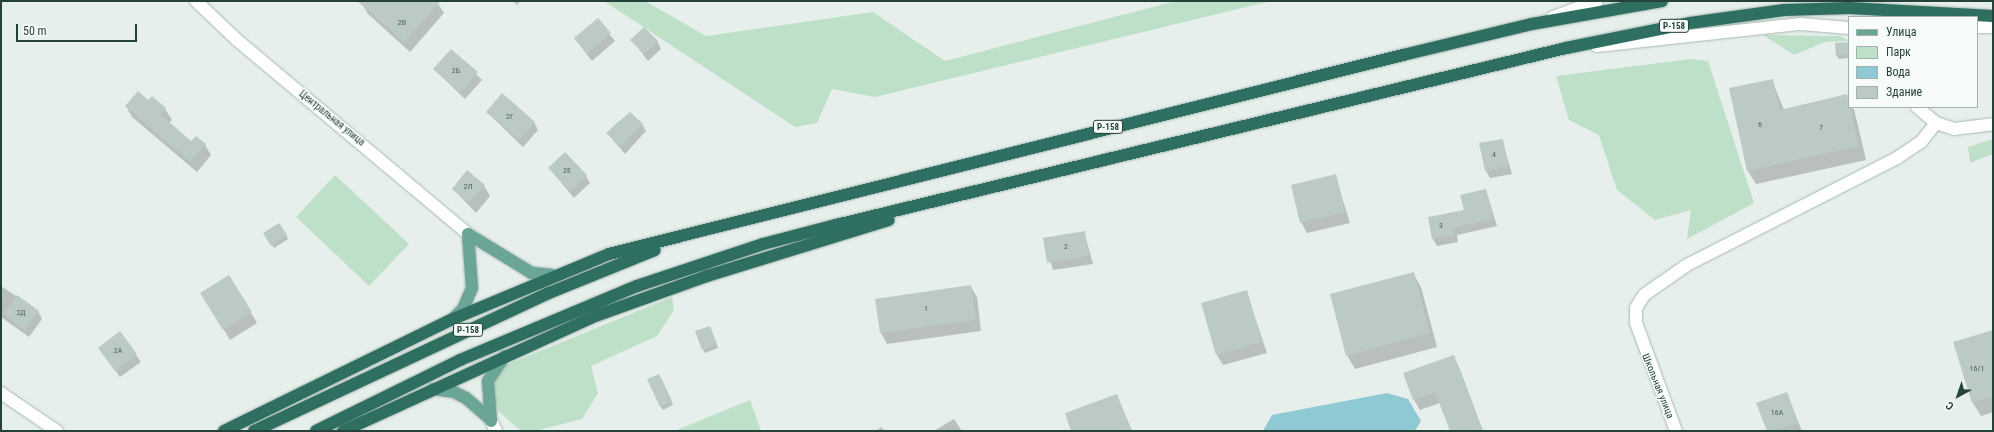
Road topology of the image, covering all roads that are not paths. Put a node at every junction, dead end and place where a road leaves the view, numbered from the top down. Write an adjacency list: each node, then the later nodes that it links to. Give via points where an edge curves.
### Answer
1 (196, 1): 14 (street, Центральная улица, via 237,40)
2 (1597, 1): 5 (street)
3 (1662, 1): 5 (highway, Р-158)
4 (1993, 16): 9 (highway, Р-158, via 1850,8 1784,10 1690,23)
5 (1532, 24): 15 (highway, Р-158, via 828,197)
6 (1978, 27): 7 (street)
7 (1993, 27)
8 (1848, 28): 9 (street, via 1801,24)
9 (1566, 48): 13 (highway, Р-158)
10 (1918, 108): 11 (street)
11 (1936, 123): 12 (street, via 1954,129); 27 (street, Школьная улица, via 1921,142 1897,158 1687,265 1655,286 1636,308 1640,341)
12 (1993, 124)
13 (942, 200): 18 (highway, via 868,227 656,292); 25 (highway, Р-158, via 763,244 637,286 460,360)
14 (468, 234): 16 (main road, via 532,273); 17 (main road, via 472,288 463,309)
15 (686, 238): 16 (highway, via 609,254); 24 (highway, Р-158, via 550,293)
16 (552, 275): 17 (highway)
17 (453, 319): 23 (highway)
18 (506, 354): 19 (highway); 21 (main road, via 488,381)
19 (433, 389): 21 (main road, via 454,392 466,398); 26 (highway)
20 (1, 393): 22 (street)
21 (494, 426)
22 (56, 431)
23 (224, 431)
24 (254, 431)
25 (316, 431)
26 (343, 431)
27 (1676, 431)

